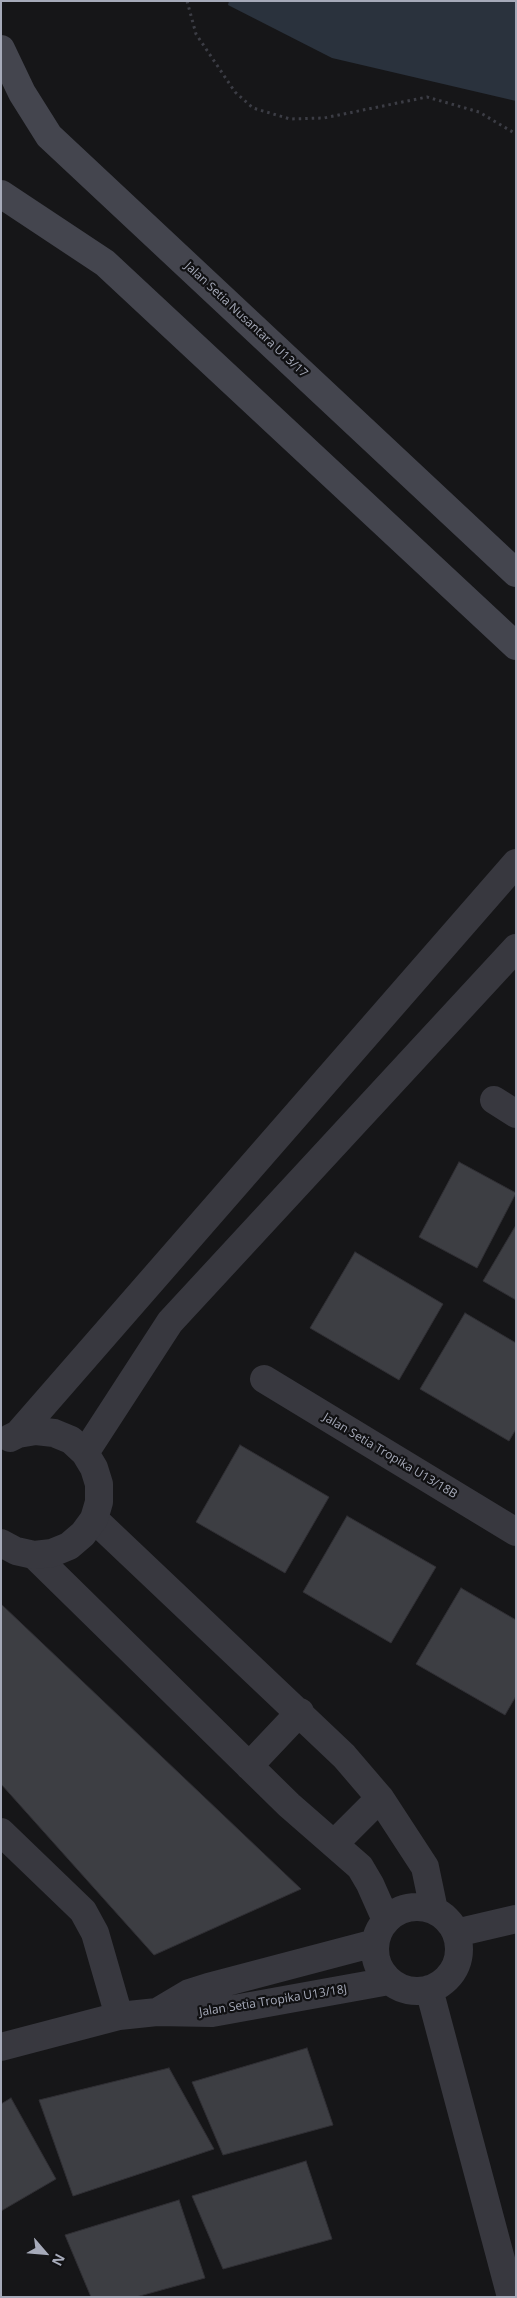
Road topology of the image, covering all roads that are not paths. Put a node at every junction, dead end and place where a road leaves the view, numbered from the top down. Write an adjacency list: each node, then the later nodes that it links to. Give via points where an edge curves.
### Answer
1 (1, 49): 3 (main road, Jalan Setia Nusantara U13/17, via 22,93 50,136)
2 (1, 194): 4 (main road, via 105,262)
3 (516, 573)
4 (516, 646)
5 (516, 863): 8 (street)
6 (516, 948): 9 (street, via 170,1322)
7 (264, 1379): 11 (street, Jalan Setia Tropika U13/18B)
8 (9, 1439): 9 (street, via 36,1431 54,1433 71,1440)
9 (85, 1453): 10 (street, via 99,1484 99,1502)
10 (94, 1519): 13 (street, via 69,1546 52,1553); 14 (street)
11 (516, 1532)
12 (1, 1543): 13 (street)
13 (34, 1555): 15 (street)
14 (300, 1712): 15 (street); 16 (street)
15 (249, 1766): 18 (street)
16 (380, 1798): 18 (street); 19 (street, via 426,1867)
17 (1, 1832): 26 (street, via 83,1911 95,1933)
18 (334, 1844): 21 (street, via 360,1868 370,1884)
19 (434, 1910): 21 (street, via 421,1907 396,1912); 22 (street)
20 (516, 1919): 22 (street)
21 (381, 1932): 23 (street, via 376,1957 380,1970); 25 (street, Jalan Setia Tropika U13/18J, via 208,1986)
22 (456, 1932): 24 (street, via 459,1946 455,1967 441,1983)
23 (389, 1981): 24 (street, via 401,1988); 25 (street, Jalan Setia Tropika U13/18J, via 212,2013)
24 (429, 1990): 28 (street)
25 (157, 2012): 26 (street, Jalan Setia Tropika U13/18J)
26 (119, 2016): 27 (street, Jalan Setia Tropika U13/18J)
27 (1, 2047)
28 (511, 2297)

